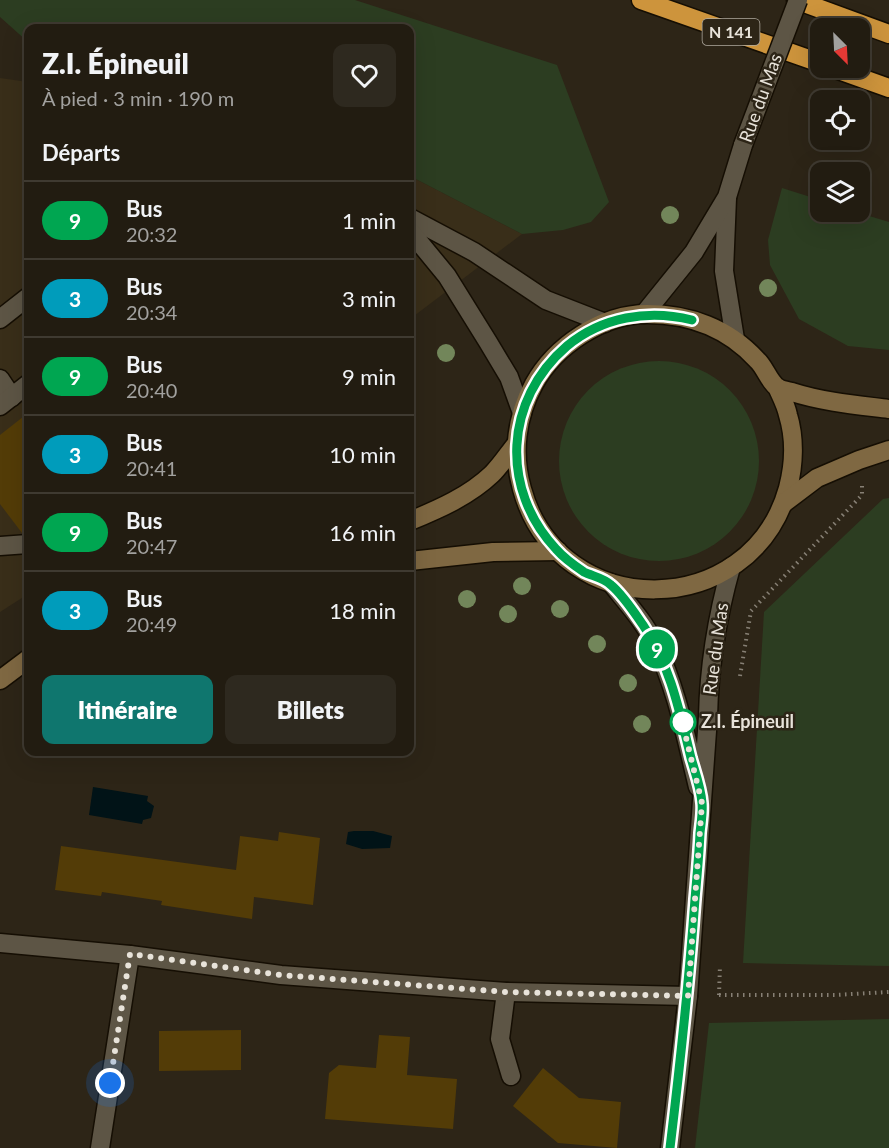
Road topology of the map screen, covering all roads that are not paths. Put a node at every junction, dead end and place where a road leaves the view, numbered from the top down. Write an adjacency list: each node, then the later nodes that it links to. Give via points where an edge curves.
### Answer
1 (641, 0): 4 (highway, N 141)
2 (797, 0): 3 (highway); 7 (street, Rue du Mas, bridge)
3 (889, 34)
4 (810, 59)
5 (861, 78): 6 (highway)
6 (889, 88)
7 (727, 197): 11 (street, Rue du Mas, via 694,252); 14 (street, Rue du Mas, via 724,271)
8 (414, 220): 13 (street, via 474,252 546,300)
9 (414, 236): 20 (street, via 447,276 488,342 509,377)
10 (24, 300): 12 (street)
11 (644, 314): 13 (street); 14 (street, via 676,316 707,324)
12 (0, 319)
13 (605, 323): 20 (street, via 577,338 553,358 534,384)
14 (735, 339): 17 (street, via 759,361)
15 (0, 379): 18 (street)
16 (24, 387): 18 (street)
17 (777, 387): 19 (street, via 811,398); 23 (street, via 788,415 793,444 792,474)
18 (6, 401)
19 (889, 409)
20 (522, 413): 21 (street)
21 (516, 444): 24 (street, via 493,473 471,491); 27 (street, via 525,502 539,529)
22 (889, 450): 23 (street, via 817,478)
23 (784, 502): 29 (street, via 753,550)
24 (414, 519)
25 (24, 544): 26 (street)
26 (0, 546)
27 (558, 551): 28 (street, via 493,552); 30 (street, via 582,571)
28 (414, 561)
29 (732, 567): 30 (street, via 704,582 673,589 641,590); 33 (street, Rue du Mas, via 709,678)
30 (610, 583): 33 (street, Rue du Mas, via 654,642 676,695)
31 (24, 662): 32 (street)
32 (0, 680)
33 (702, 803): 37 (street, Rue du Mas)
34 (0, 944): 35 (street)
35 (130, 954): 36 (street, via 281,975); 39 (street)
36 (506, 992): 37 (street); 38 (street, via 500,1039)
37 (688, 996): 40 (street, Rue du Mas)
38 (512, 1076)
39 (100, 1148)
40 (670, 1148)

